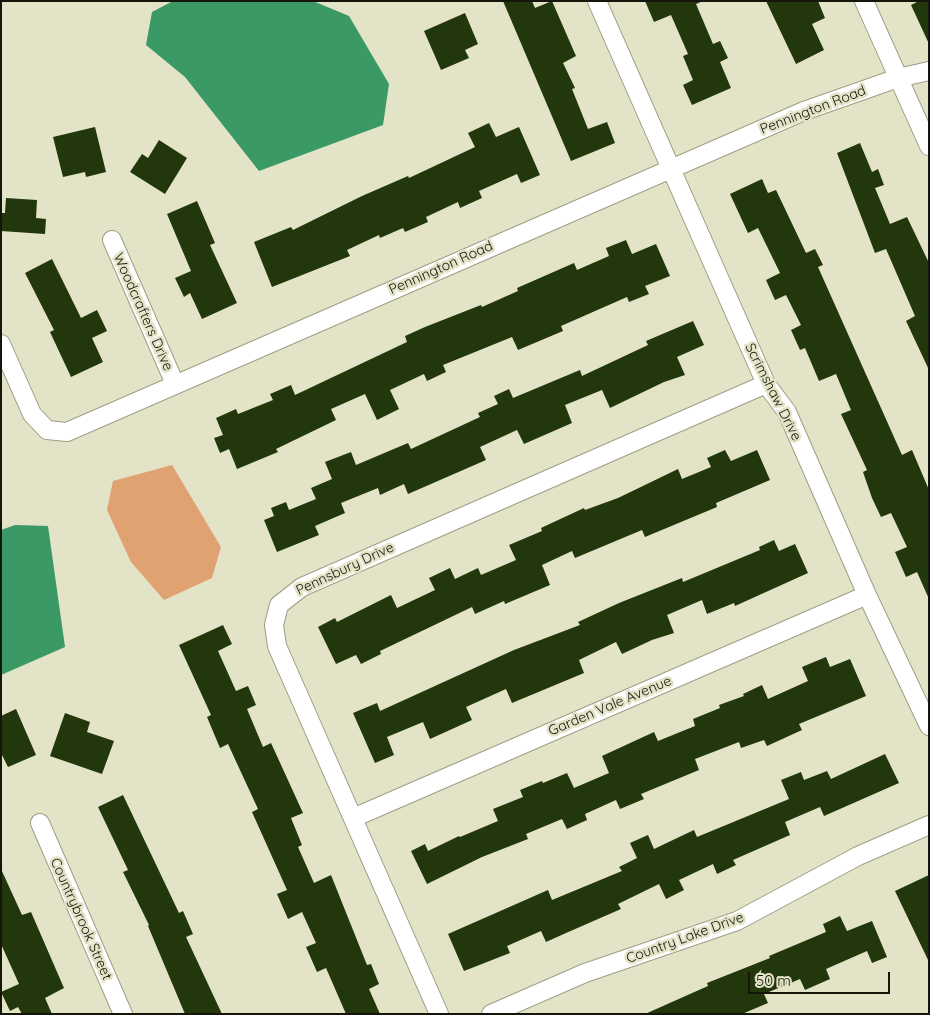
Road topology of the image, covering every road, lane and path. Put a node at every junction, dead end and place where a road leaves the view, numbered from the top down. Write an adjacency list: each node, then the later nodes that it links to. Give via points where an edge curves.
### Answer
1 (597, 1): 6 (street, Scrimshaw Drive)
2 (864, 1): 4 (street)
3 (929, 71): 4 (street, Pennington Road)
4 (898, 78): 5 (street); 6 (street, Pennington Road, via 804,111)
5 (929, 146)
6 (671, 168): 9 (street, Pennington Road); 10 (street, Scrimshaw Drive)
7 (112, 240): 9 (street, Woodcrafters Drive)
8 (1, 344): 9 (street, Pennington Road, via 32,414 47,430 67,432)
9 (175, 384)
10 (766, 384): 11 (street, Scrimshaw Drive, via 786,412); 13 (street, Pennsbury Drive, via 302,586 279,605 274,625 277,646)
11 (867, 595): 12 (street, Scrimshaw Drive); 13 (street, Garden Vale Avenue)
12 (929, 726)
13 (353, 818): 17 (street, Pennsbury Drive)
14 (40, 824): 16 (street, Countrybrook Street)
15 (929, 825): 18 (street, Country Lake Drive, via 858,856 737,921 585,973)
16 (123, 1014)
17 (439, 1014)
18 (491, 1014)

